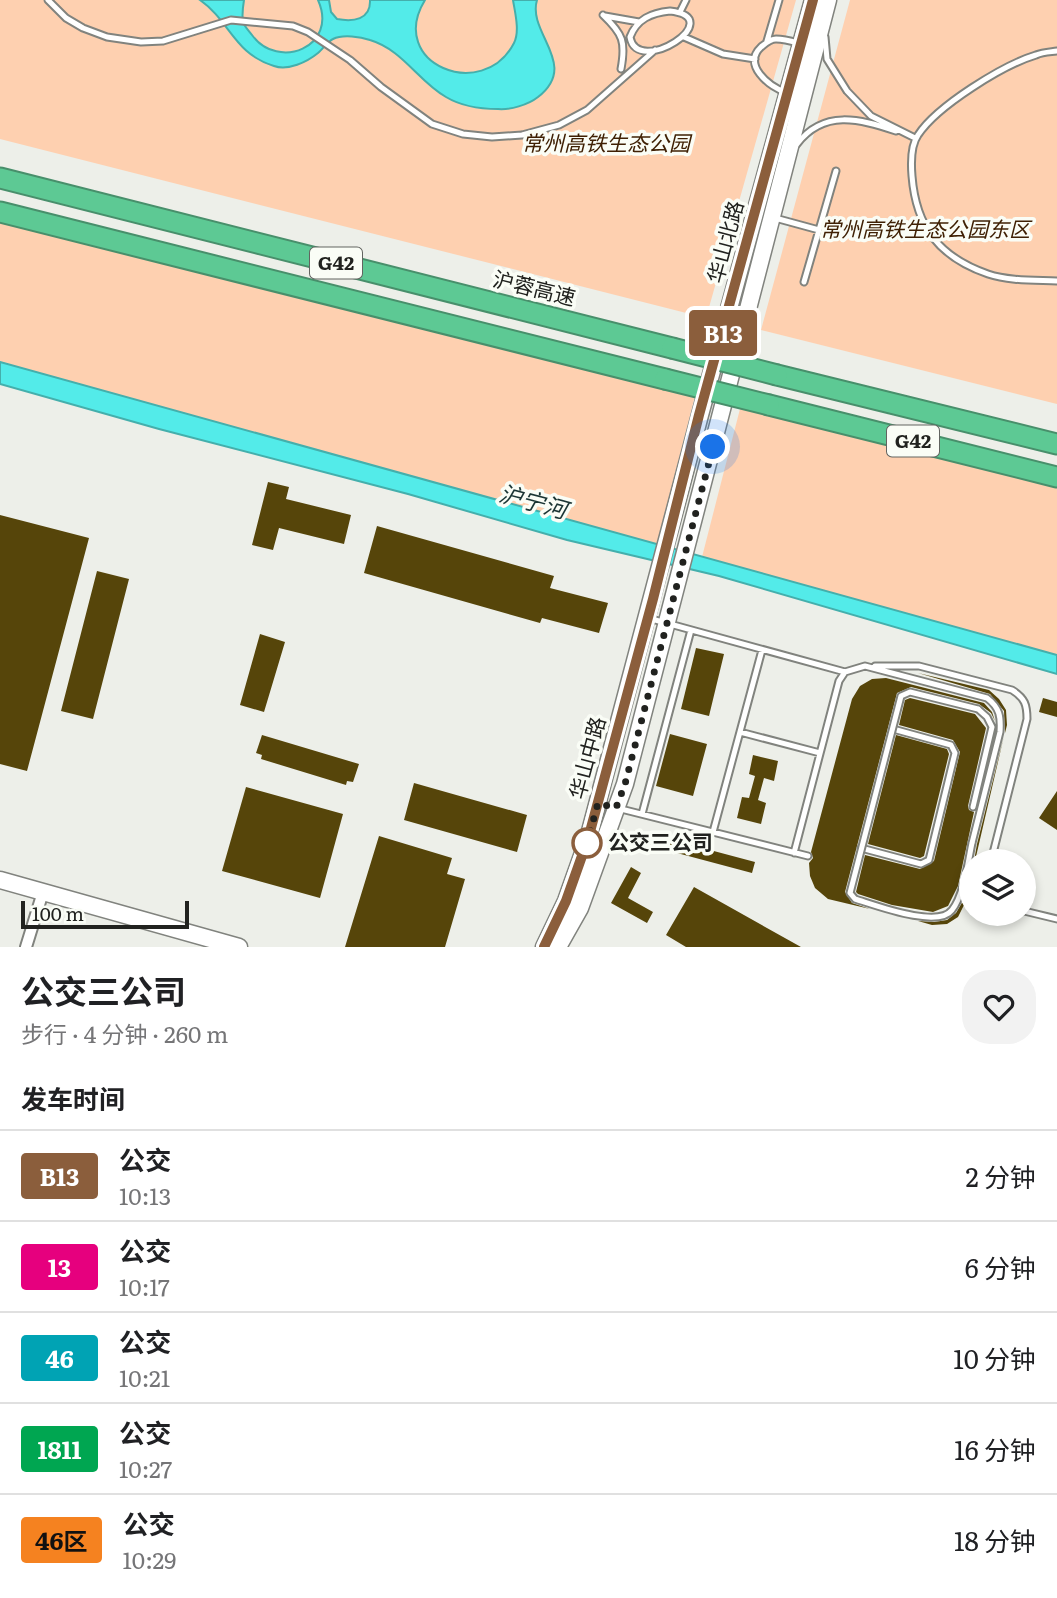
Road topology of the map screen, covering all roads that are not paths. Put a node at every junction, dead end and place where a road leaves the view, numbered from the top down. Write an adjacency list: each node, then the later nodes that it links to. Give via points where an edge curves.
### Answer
1 (48, 0): 20 (lane, via 83,28 141,42 163,41 231,20 293,26 350,60 432,124 463,134 522,135 559,125 587,110)
2 (686, 0): 6 (lane)
3 (779, 0): 12 (lane)
4 (813, 0): 13 (main road, 华山北路)
5 (828, 0): 7 (main road, 华山北路)
6 (680, 12): 8 (lane, via 661,12); 10 (lane, via 690,24)
7 (824, 18): 22 (lane, via 827,59 847,91 871,116); 23 (main road, 华山北路)
8 (639, 22): 9 (lane); 11 (lane, via 603,15)
9 (630, 37): 14 (lane); 15 (lane)
10 (684, 37): 16 (lane); 18 (lane, via 723,54)
11 (623, 39): 14 (lane); 19 (lane)
12 (767, 41): 13 (lane); 18 (lane)
13 (801, 44): 21 (main road, 华山北路)
14 (628, 45): 15 (lane); 19 (lane)
15 (636, 48): 16 (lane)
16 (655, 50): 20 (lane)
17 (1057, 51): 22 (lane, via 1036,54 1002,70 931,117)
18 (755, 59): 21 (lane, via 765,82)
19 (621, 69): 20 (lane)
20 (613, 85)
21 (788, 93): 33 (main road, 华山北路)
22 (915, 138): 23 (lane, via 854,120 825,121 806,132); 29 (lane, via 911,164 914,198 928,234 957,260 989,274)
23 (789, 155): 27 (main road, 华山北路)
24 (836, 171): 28 (lane)
25 (0, 178): 31 (highway, 沪蓉高速 / G42, bridge)
26 (0, 212): 32 (highway, G42, bridge)
27 (772, 218): 28 (lane); 34 (main road, 华山北路)
28 (819, 230): 30 (lane)
29 (1057, 281)
30 (804, 282)
31 (1057, 444)
32 (1057, 477)
33 (658, 576): 35 (main road, 华山中路)
34 (679, 583): 36 (main road, 华山中路)
35 (648, 618): 36 (lane); 44 (main road, 华山中路)
36 (667, 624): 37 (lane); 45 (main road, 华山中路)
37 (691, 630): 38 (lane); 47 (lane)
38 (762, 650): 40 (lane); 42 (lane)
39 (865, 666): 40 (lane); 46 (lane, via 987,698 996,705 1000,732); 50 (lane, via 919,666 1022,696 1027,719)
40 (845, 672): 43 (lane)
41 (893, 729): 46 (lane, bridge, via 901,696 910,692 978,709 987,717 992,727 971,806); 49 (lane, bridge); 49 (lane, via 951,745 955,752 929,860 921,864)
42 (740, 732): 43 (lane); 48 (lane)
43 (820, 753): 51 (lane)
44 (598, 803): 45 (lane); 59 (main road, 华山中路, via 566,901)
45 (616, 808): 47 (lane); 60 (main road, 华山中路, via 580,908)
46 (981, 809): 49 (lane, bridge, via 958,899 943,918 855,899 850,892)
47 (642, 814): 48 (lane)
48 (713, 832): 51 (lane)
49 (861, 848)
50 (994, 849)
51 (794, 853): 52 (lane)
52 (808, 856)
53 (0, 880): 54 (main road)
54 (43, 892): 57 (street); 58 (main road)
55 (1036, 914): 56 (lane)
56 (1057, 919)
57 (26, 947)
58 (239, 947)
59 (544, 947)
60 (558, 947)

